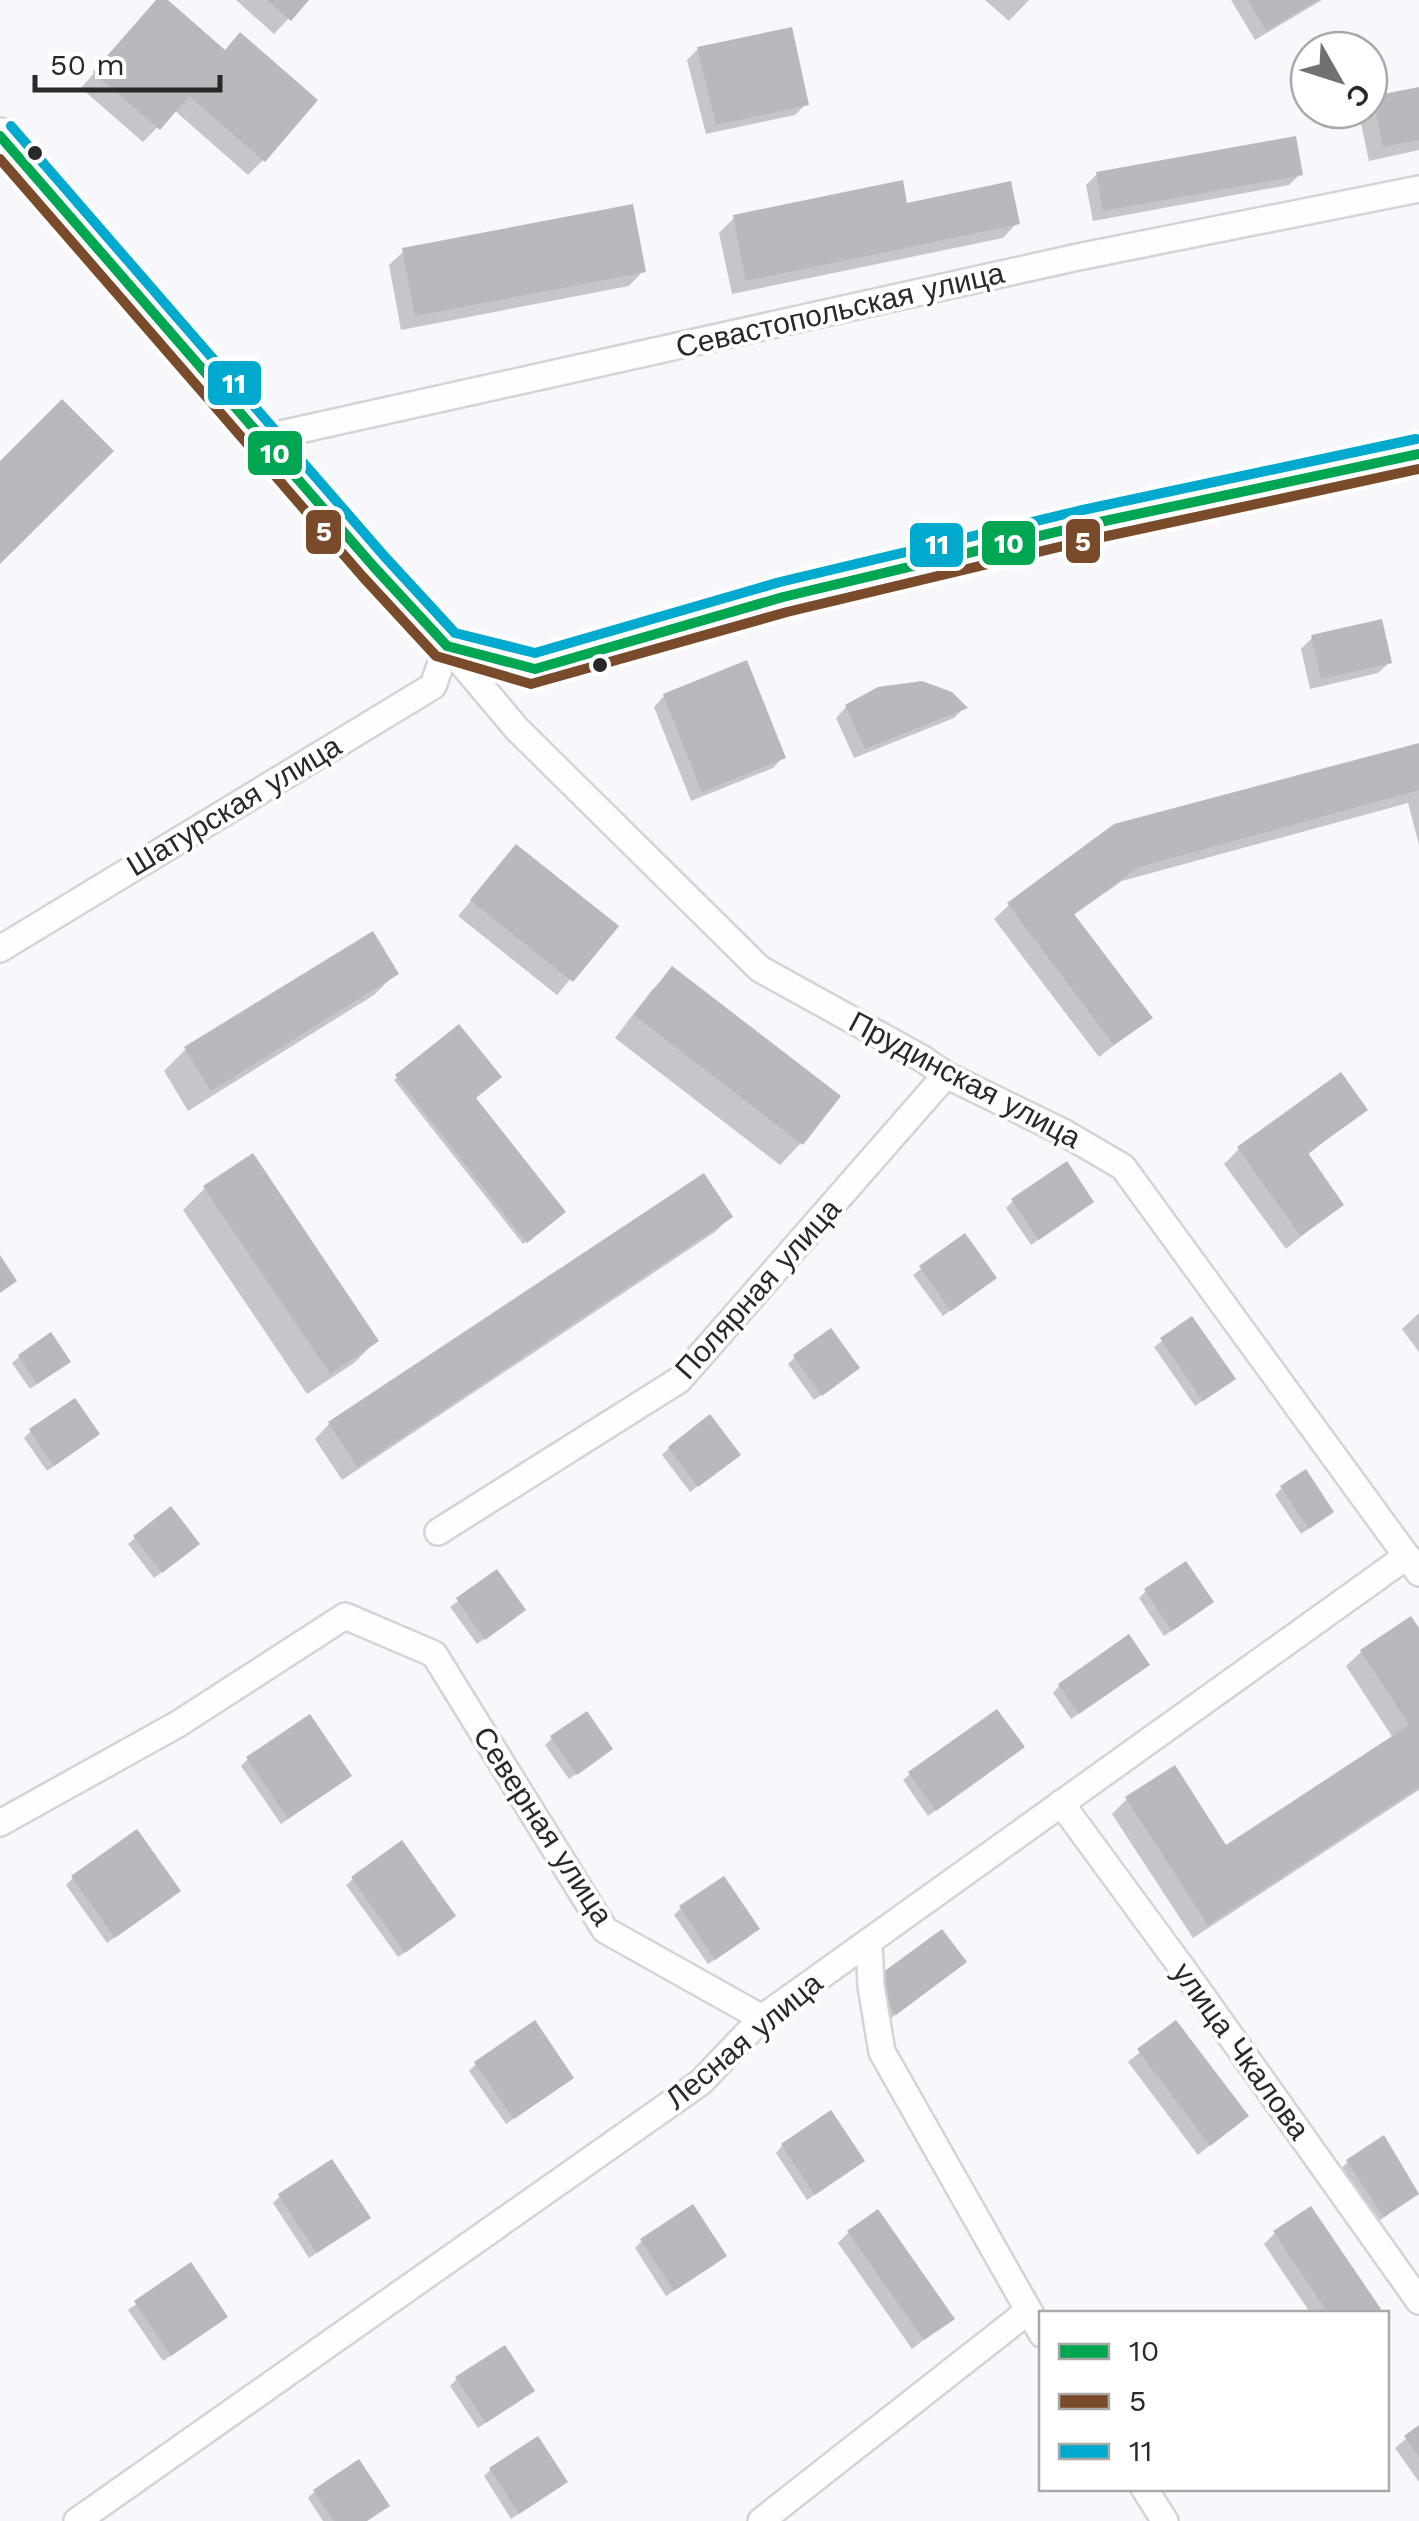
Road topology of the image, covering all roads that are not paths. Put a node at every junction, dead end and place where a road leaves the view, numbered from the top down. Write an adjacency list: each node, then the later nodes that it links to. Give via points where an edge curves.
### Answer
1 (0, 136): 3 (street)
2 (1419, 189): 3 (street, Севастопольская улица, via 1078,256)
3 (263, 438): 5 (street)
4 (1419, 454): 5 (street, via 783,596 535,669)
5 (447, 646): 6 (street, Шатурская улица, via 433,686); 7 (street, Прудинская улица, via 517,729 760,969)
6 (0, 948)
7 (946, 1076): 8 (street, Полярная улица, via 679,1380); 9 (street, Прудинская улица, via 1123,1167)
8 (438, 1532)
9 (1413, 1564): 10 (street, Лесная улица)
10 (1061, 1804): 12 (street, Лесная улица); 14 (street, улица Чкалова)
11 (0, 1822): 13 (street, Северная улица, via 178,1724 344,1616 434,1654 605,1930)
12 (869, 1942): 13 (street, Лесная улица); 15 (street, via 882,2052)
13 (762, 2018): 18 (street, Лесная улица, via 701,2082)
14 (1419, 2301)
15 (1026, 2312): 16 (street); 19 (street)
16 (1039, 2330)
17 (1146, 2491): 20 (street)
18 (77, 2521)
19 (761, 2521)
20 (1165, 2521)

